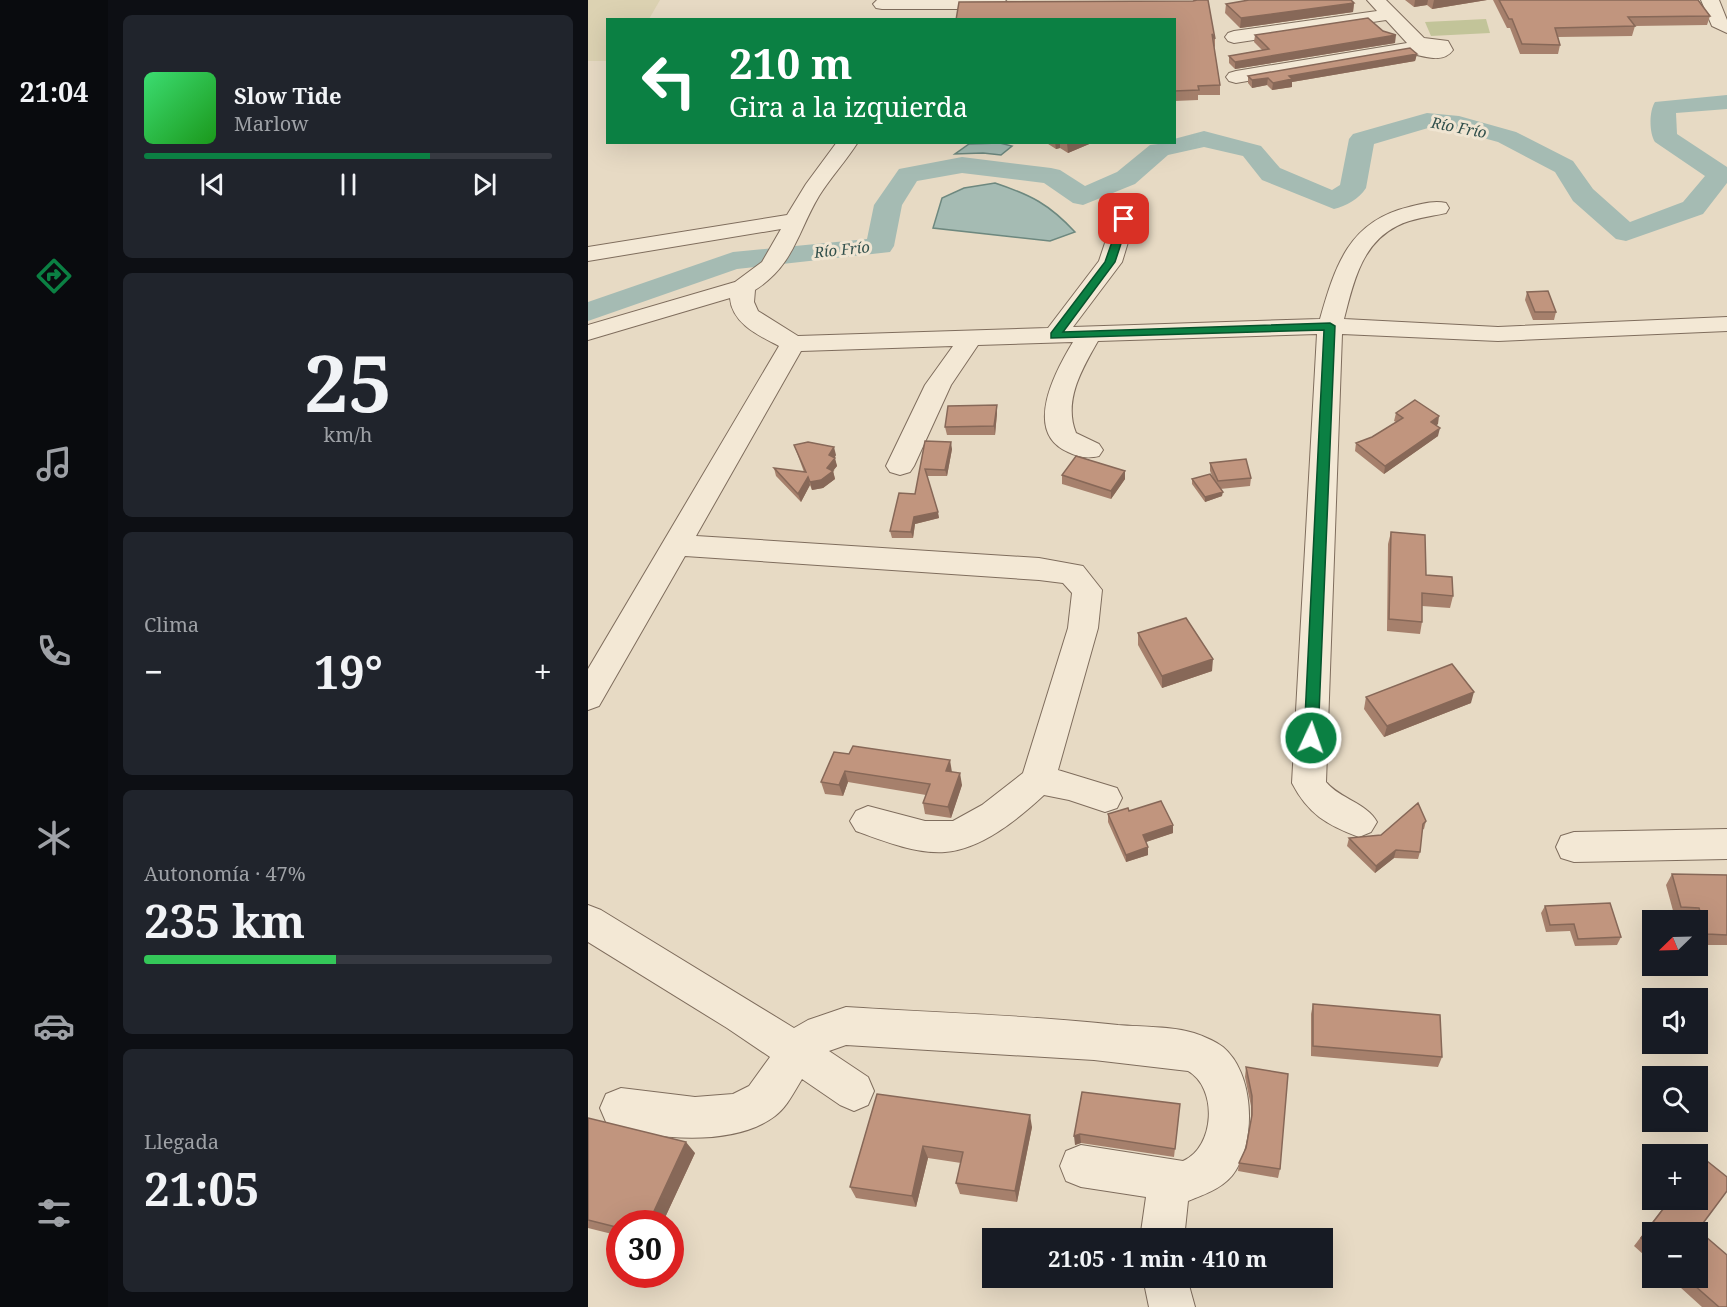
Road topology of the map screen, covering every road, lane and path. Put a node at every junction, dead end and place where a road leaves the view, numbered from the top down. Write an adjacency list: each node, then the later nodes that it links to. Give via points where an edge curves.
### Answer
1 (1376, 0): 5 (street)
2 (1710, 0): 6 (street, via 1718,22)
3 (881, 8): 4 (street, via 918,5)
4 (1004, 9)
5 (1391, 14): 7 (street); 8 (street, via 1421,46)
6 (1727, 28)
7 (1234, 37)
8 (1236, 77)
9 (847, 144): 12 (street, via 810,192)
10 (1438, 208): 16 (street, via 1410,212 1387,222 1358,245 1343,279)
11 (1124, 219): 19 (street, via 1110,262)
12 (796, 220): 13 (street); 14 (street, via 772,267)
13 (588, 254)
14 (743, 287): 17 (street); 21 (street, via 745,311)
15 (1727, 324): 16 (street, via 1498,334)
16 (1330, 326): 18 (street); 29 (street, via 1309,783 1324,804)
17 (588, 333)
18 (1090, 334): 19 (street); 22 (street, via 1061,392 1059,420 1064,436)
19 (1055, 335): 20 (street)
20 (972, 338): 21 (street); 23 (street, via 938,385)
21 (793, 344): 24 (street)
22 (1089, 450)
23 (900, 466)
24 (678, 545): 25 (street); 26 (street, via 1072,574 1087,590 1083,628)
25 (588, 697)
26 (1038, 780): 27 (street); 28 (street, via 993,814 947,838 928,837)
27 (1105, 798)
28 (868, 821)
29 (1359, 822)
30 (1727, 844): 31 (street)
31 (1575, 848)
32 (588, 922): 33 (street)
33 (798, 1053): 34 (street); 35 (street, via 762,1102 738,1113 711,1119); 37 (street, via 814,1037 846,1026 1094,1041 1193,1052 1209,1061 1223,1079 1230,1113 1221,1156 1204,1173 1183,1182)
34 (854, 1090)
35 (621, 1108)
36 (1081, 1166): 37 (street)
37 (1171, 1180): 38 (street)
38 (1164, 1228)
39 (1167, 1288): 40 (street)
40 (1172, 1307)

